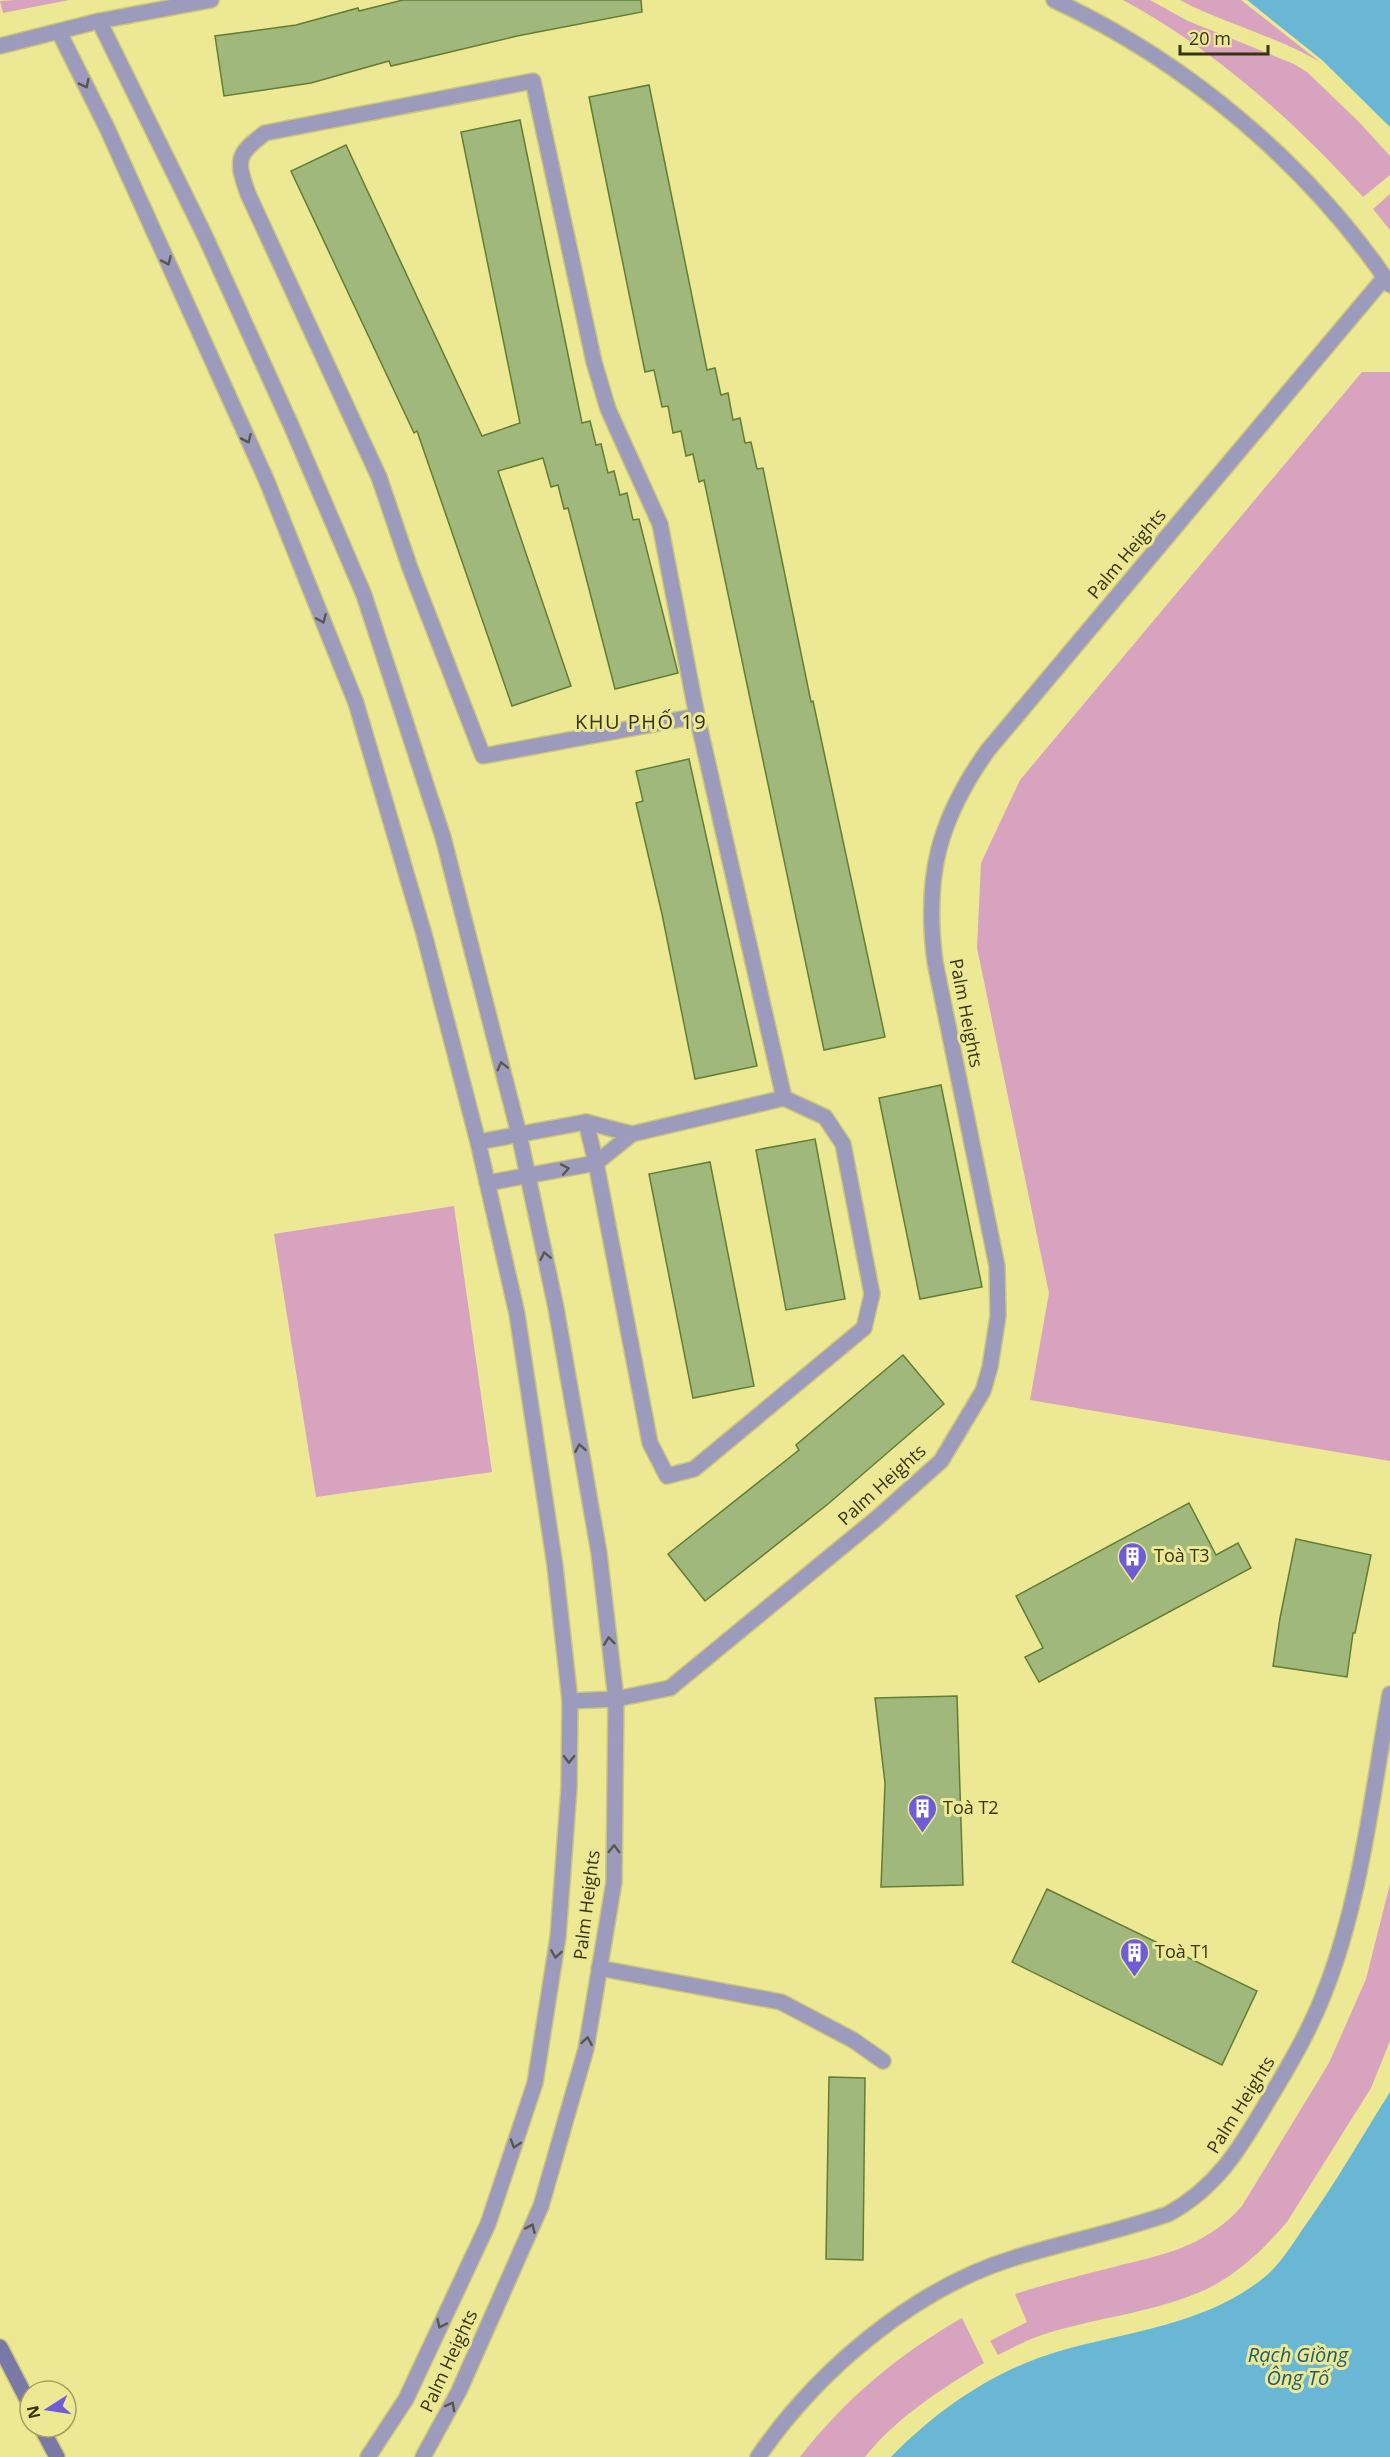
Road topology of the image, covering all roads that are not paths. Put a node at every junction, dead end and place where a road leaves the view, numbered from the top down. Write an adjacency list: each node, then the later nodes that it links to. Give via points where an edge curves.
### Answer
1 (211, 0): 3 (street)
2 (1054, 0): 6 (street, via 1130,41 1234,115 1331,209)
3 (99, 21): 4 (street); 10 (street, one-way to 3, via 443,837 364,595 205,236)
4 (59, 32): 5 (street); 12 (street, Palm Heights, one-way to 12, via 107,128 266,479 356,703 424,934)
5 (0, 46)
6 (1388, 281): 17 (street, Palm Heights, via 988,750 959,793 947,820 930,901 935,962 998,1274 998,1316 983,1391 941,1461 877,1518 670,1688)
7 (697, 716): 7 (street, via 660,524 608,409 594,362 533,81 265,133 245,148 239,169 248,194 380,477 410,568 483,756); 8 (street)
8 (784, 1098): 11 (street); 13 (street, via 825,1117 843,1144 872,1294 864,1328 694,1469 667,1476 650,1443)
9 (586, 1122): 10 (street); 11 (street); 13 (street)
10 (519, 1134): 12 (street); 14 (street)
11 (632, 1134): 13 (street)
12 (478, 1142): 15 (street, Palm Heights)
13 (596, 1163): 14 (street, one-way to 13)
14 (528, 1177): 15 (street); 17 (street, one-way to 14, via 599,1553 556,1308)
15 (487, 1183): 18 (street, Palm Heights, via 517,1314 555,1566)
16 (1390, 1694): 27 (street, Palm Heights, via 1355,1887 1335,1964 1297,2050 1221,2172 1190,2202 1168,2214 1012,2258 936,2292 838,2365 792,2413)
17 (616, 1699): 18 (street); 19 (street, Palm Heights, one-way to 17, via 614,1881)
18 (570, 1701): 25 (street, Palm Heights, one-way to 25, via 569,1788 558,1937 535,2083 488,2224 406,2399)
19 (600, 1968): 20 (street, via 781,2002 853,2040); 26 (street, Palm Heights, one-way to 19, via 459,2391 541,2206 586,2049)
20 (883, 2061)
21 (0, 2347): 22 (main road)
22 (18, 2382)
23 (47, 2439): 24 (main road)
24 (57, 2457)
25 (368, 2457)
26 (423, 2457)
27 (758, 2457)

